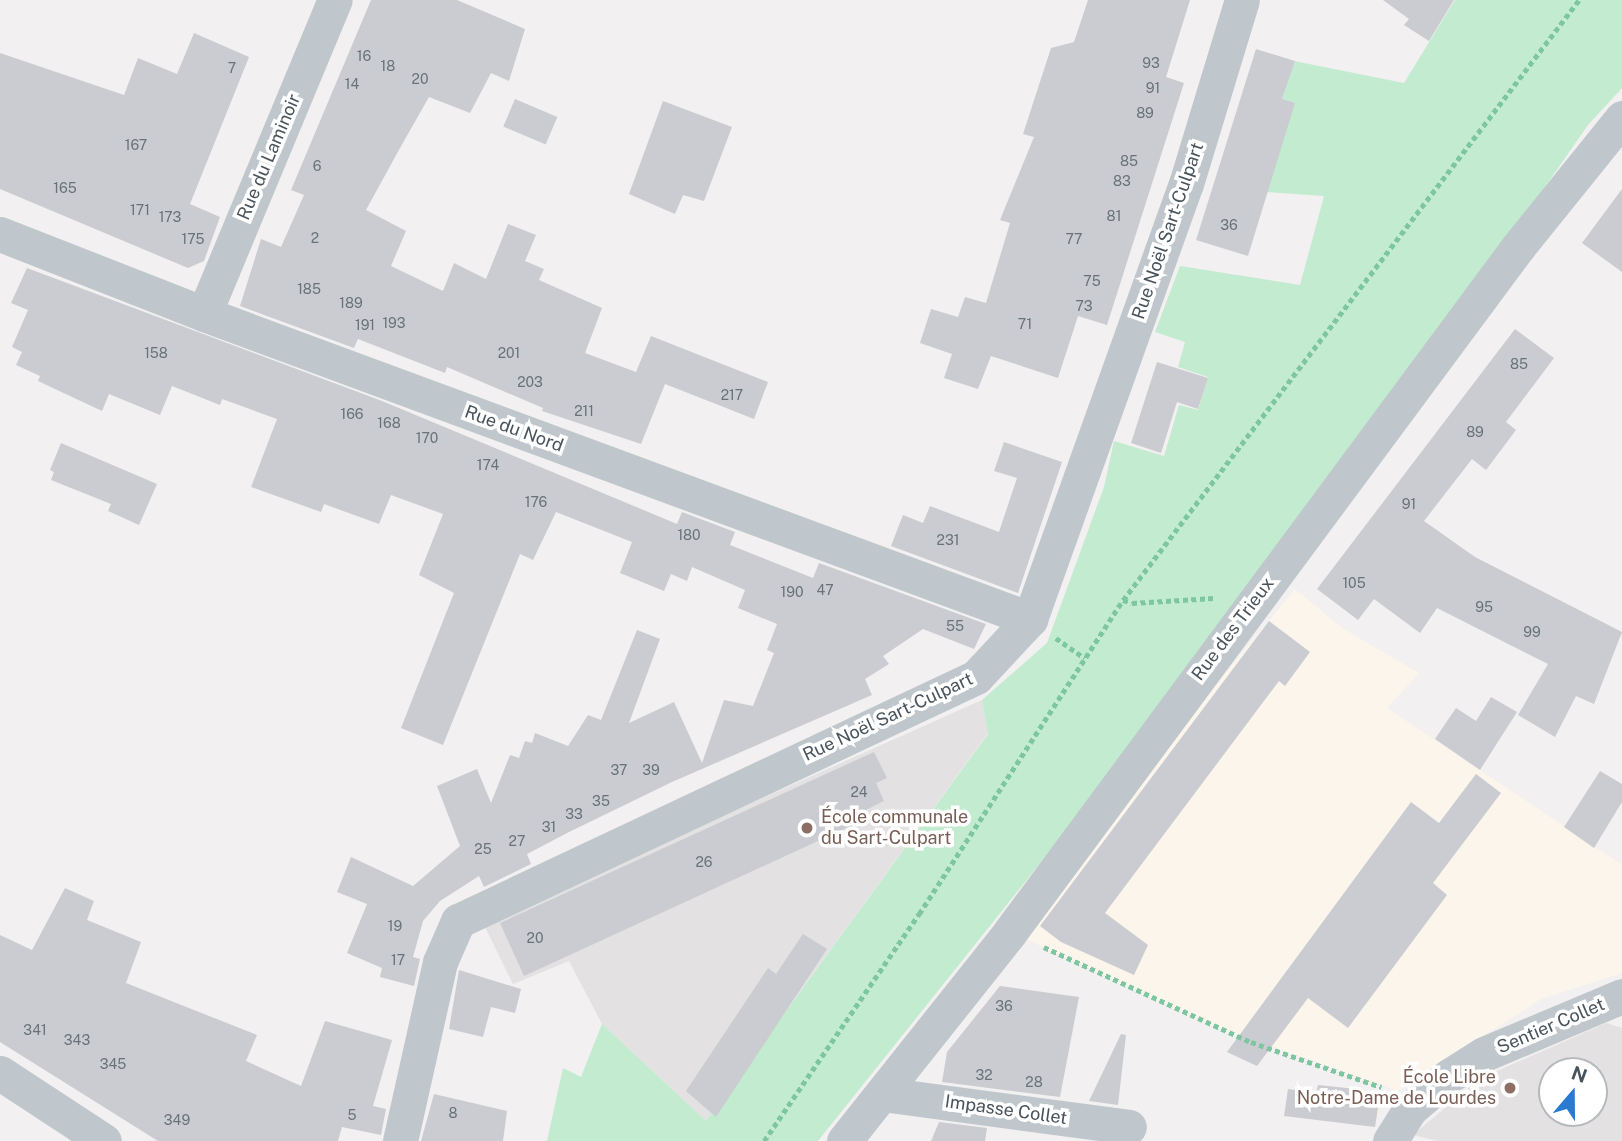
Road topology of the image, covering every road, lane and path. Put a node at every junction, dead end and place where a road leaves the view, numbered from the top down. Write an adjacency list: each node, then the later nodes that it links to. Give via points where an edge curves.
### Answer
1 (334, 0): 6 (street, Rue du Laminoir)
2 (1242, 0): 9 (street, Rue Noël Sart-Culpart, via 1186,184)
3 (1579, 0): 8 (path)
4 (1622, 118): 10 (street, Rue des Trieux, via 1518,247)
5 (0, 234): 6 (street, Rue du Nord)
6 (204, 314): 9 (street, Rue du Nord)
7 (1216, 597): 8 (path)
8 (1122, 600): 18 (path, via 919,914)
9 (1030, 619): 17 (street, Rue Noël Sart-Culpart, via 976,677 458,921 440,962)
10 (1010, 932): 13 (street, Rue des Trieux); 14 (path, via 1251,1042 1364,1083)
11 (1622, 996): 14 (street, Sentier Collet, via 1484,1054)
12 (0, 1073): 16 (street)
13 (882, 1094): 15 (street, Impasse Collet); 19 (street, Rue des Trieux)
14 (1423, 1097): 20 (street, Sentier Collet)
15 (1129, 1127)
16 (104, 1141)
17 (400, 1141)
18 (764, 1141)
19 (844, 1141)
20 (1390, 1141)

